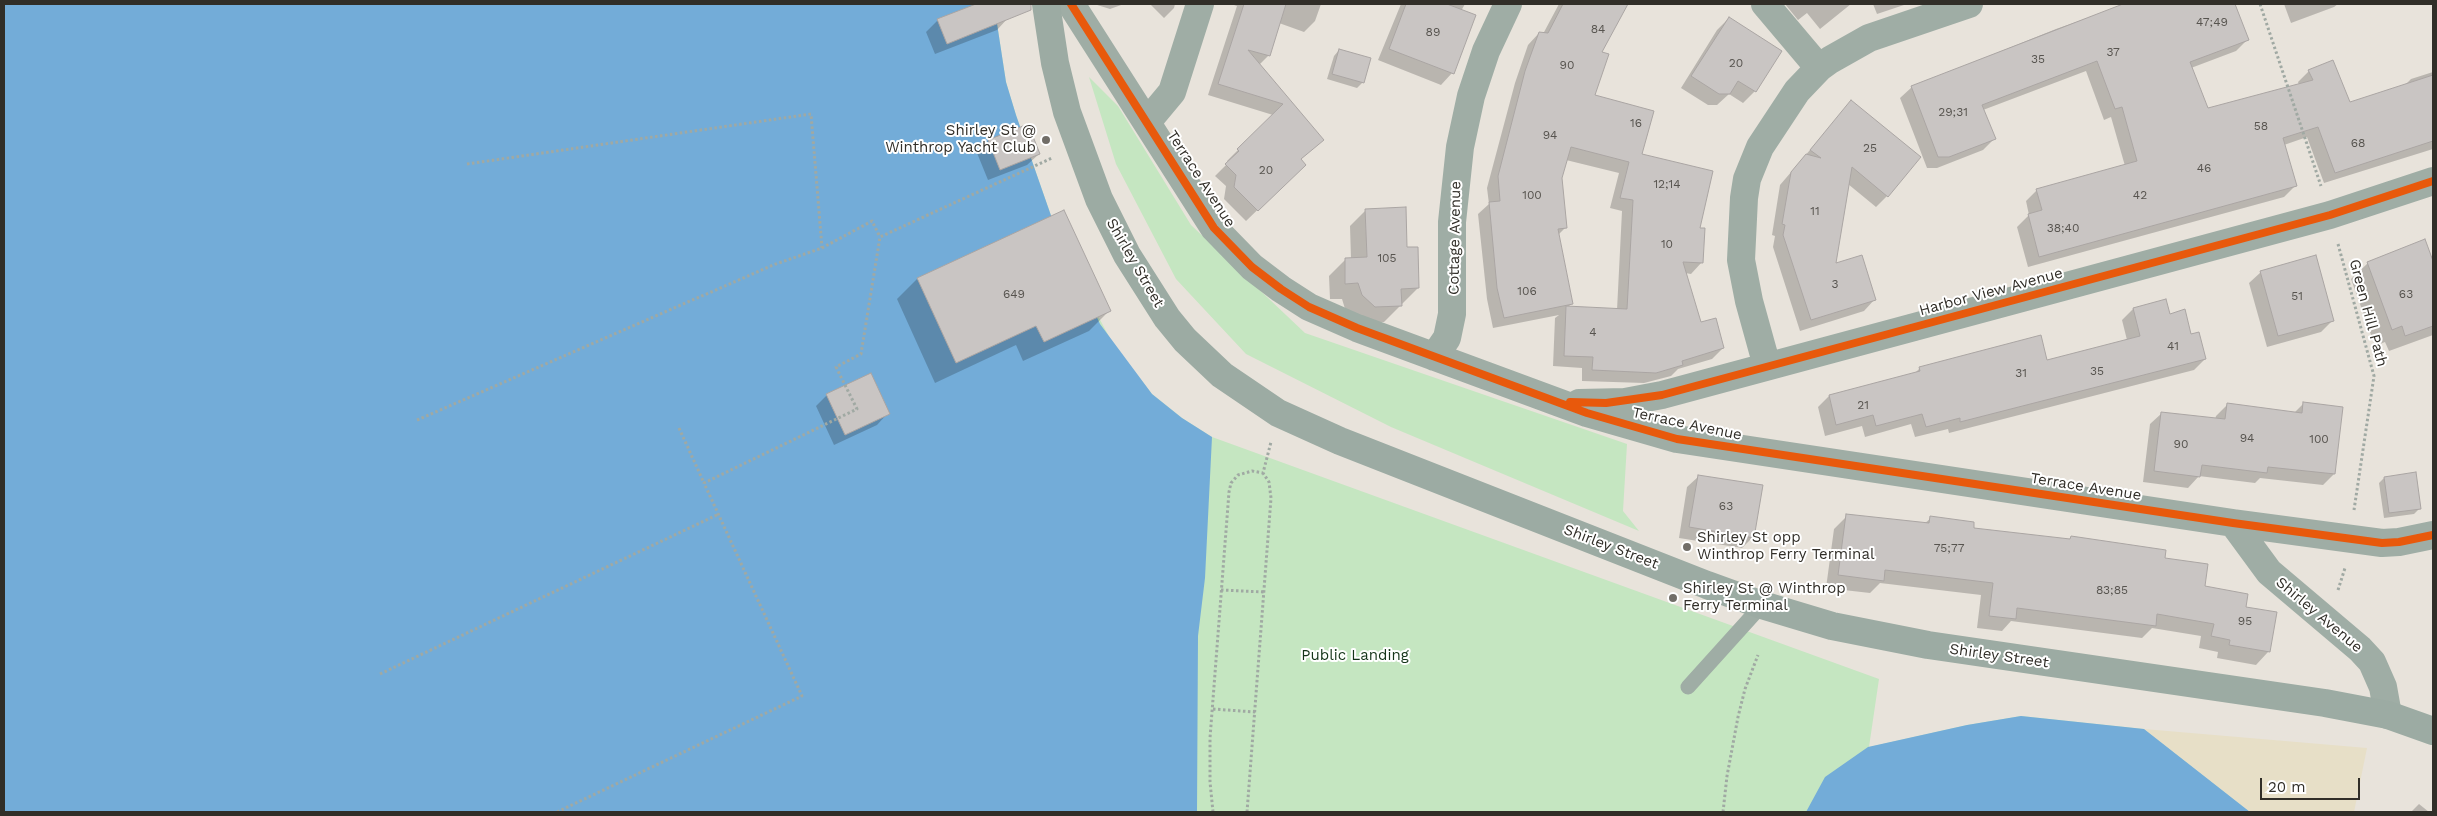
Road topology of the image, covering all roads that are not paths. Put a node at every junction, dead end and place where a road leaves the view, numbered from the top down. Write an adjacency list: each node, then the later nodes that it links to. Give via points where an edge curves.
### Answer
1 (1046, 4): 15 (main road, Shirley Street, via 1057,71 1078,146 1099,199 1127,255 1167,318 1222,375 1278,413 1349,445)
2 (1071, 4): 8 (street, Terrace Avenue)
3 (1200, 4): 8 (street, via 1172,92)
4 (1508, 4): 10 (street, Cottage Avenue, via 1486,51 1471,96 1460,147 1452,222 1452,320 1447,338)
5 (1765, 4): 7 (street)
6 (1969, 4): 7 (street, via 1868,38)
7 (1819, 68): 11 (street, via 1797,91 1769,131 1753,162 1746,189 1741,260)
8 (1147, 122): 10 (street, Terrace Avenue, via 1204,214 1252,267 1294,298 1324,314)
9 (2433, 181): 11 (street, Harbor View Avenue, via 2330,216)
10 (1434, 357): 12 (street, Terrace Avenue)
11 (1767, 366): 12 (street, Harbor View Avenue, via 1642,399 1590,403)
12 (1550, 400): 13 (street, Terrace Avenue, via 1643,431 1694,442)
13 (2234, 523): 14 (street, Terrace Avenue, via 2382,543); 17 (street, Shirley Avenue, via 2270,572 2372,662 2383,687)
14 (2433, 535)
15 (1762, 605): 16 (lane); 17 (main road, Shirley Street, via 1891,639 2302,699)
16 (1688, 687)
17 (2388, 715): 18 (main road, Shirley Street)
18 (2433, 731)

